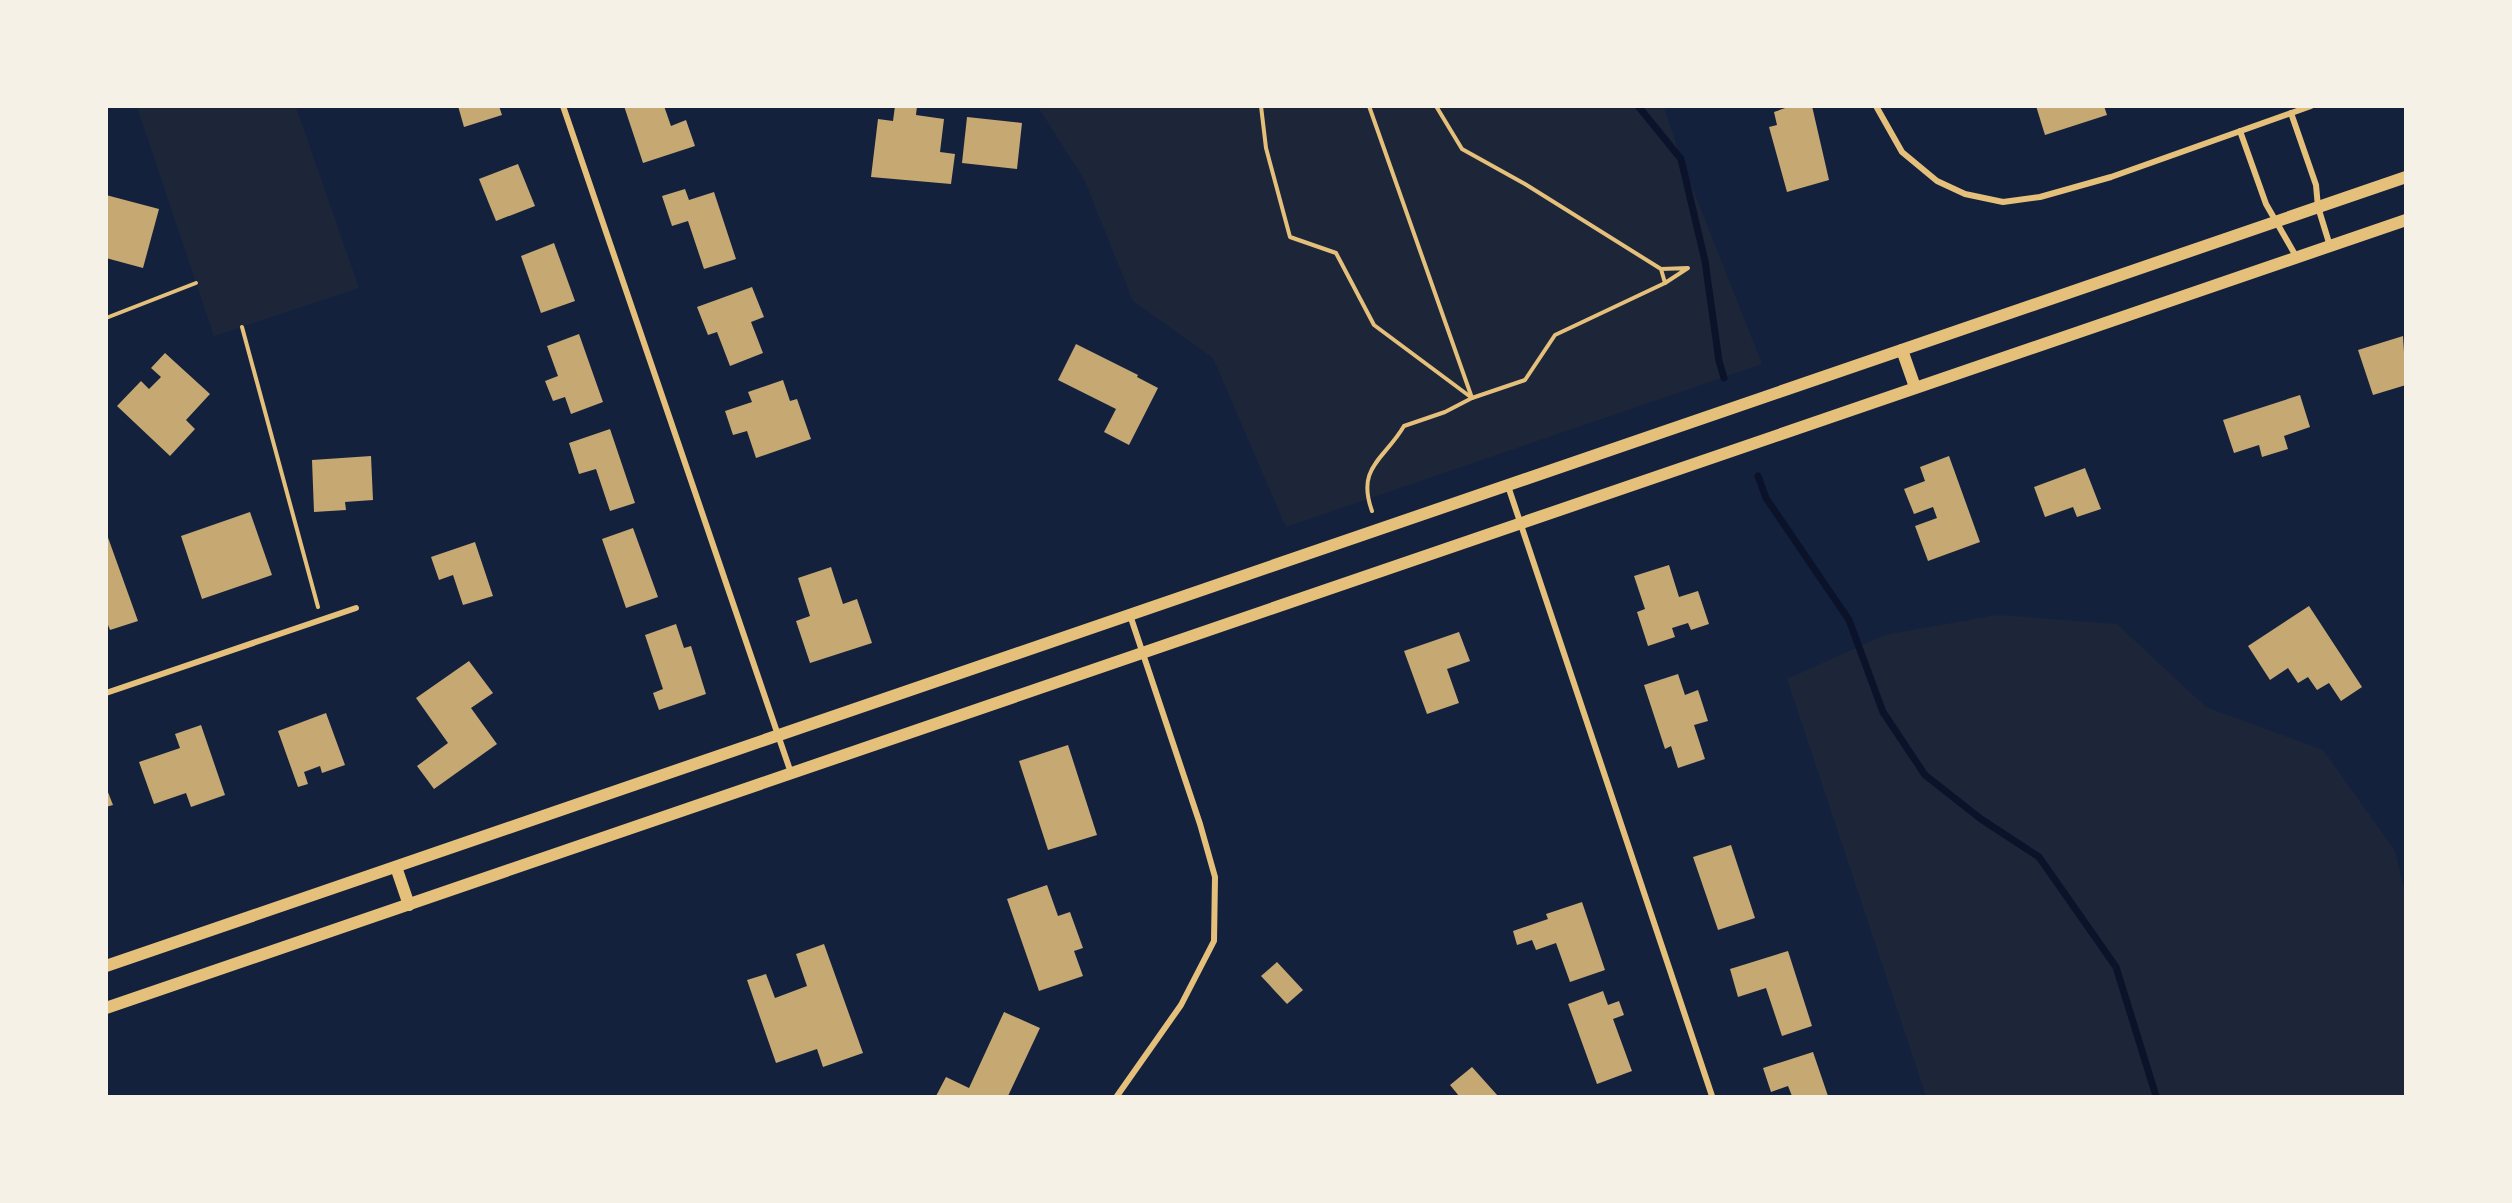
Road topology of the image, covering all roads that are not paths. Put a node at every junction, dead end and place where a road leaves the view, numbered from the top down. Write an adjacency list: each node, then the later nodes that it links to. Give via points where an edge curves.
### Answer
1 (563, 106): 20 (street)
2 (1876, 106): 5 (street, via 1902,152 1936,181 1965,194 2003,202 2040,197 2111,177)
3 (2311, 106): 4 (street)
4 (2291, 113): 5 (street); 7 (street, via 2316,185)
5 (2240, 131): 9 (street, via 2265,204)
6 (2406, 177): 7 (main road)
7 (2318, 207): 9 (main road); 10 (street)
8 (2406, 220): 10 (main road)
9 (2275, 221): 11 (street); 12 (main road)
10 (2330, 246): 11 (main road)
11 (2297, 258): 13 (main road)
12 (1902, 350): 13 (main road); 14 (main road)
13 (1915, 387): 15 (main road)
14 (1508, 485): 15 (street); 17 (main road)
15 (1521, 522): 18 (main road); 27 (street)
16 (356, 608): 19 (street)
17 (1130, 615): 18 (street); 20 (main road)
18 (1143, 652): 21 (main road); 26 (street, via 1215,877 1214,941 1181,1005)
19 (106, 693)
20 (779, 736): 21 (street); 22 (main road)
21 (792, 774): 23 (main road)
22 (396, 867): 23 (main road); 24 (main road)
23 (409, 905): 25 (main road)
24 (106, 966)
25 (106, 1008)
26 (1117, 1096)
27 (1712, 1096)

